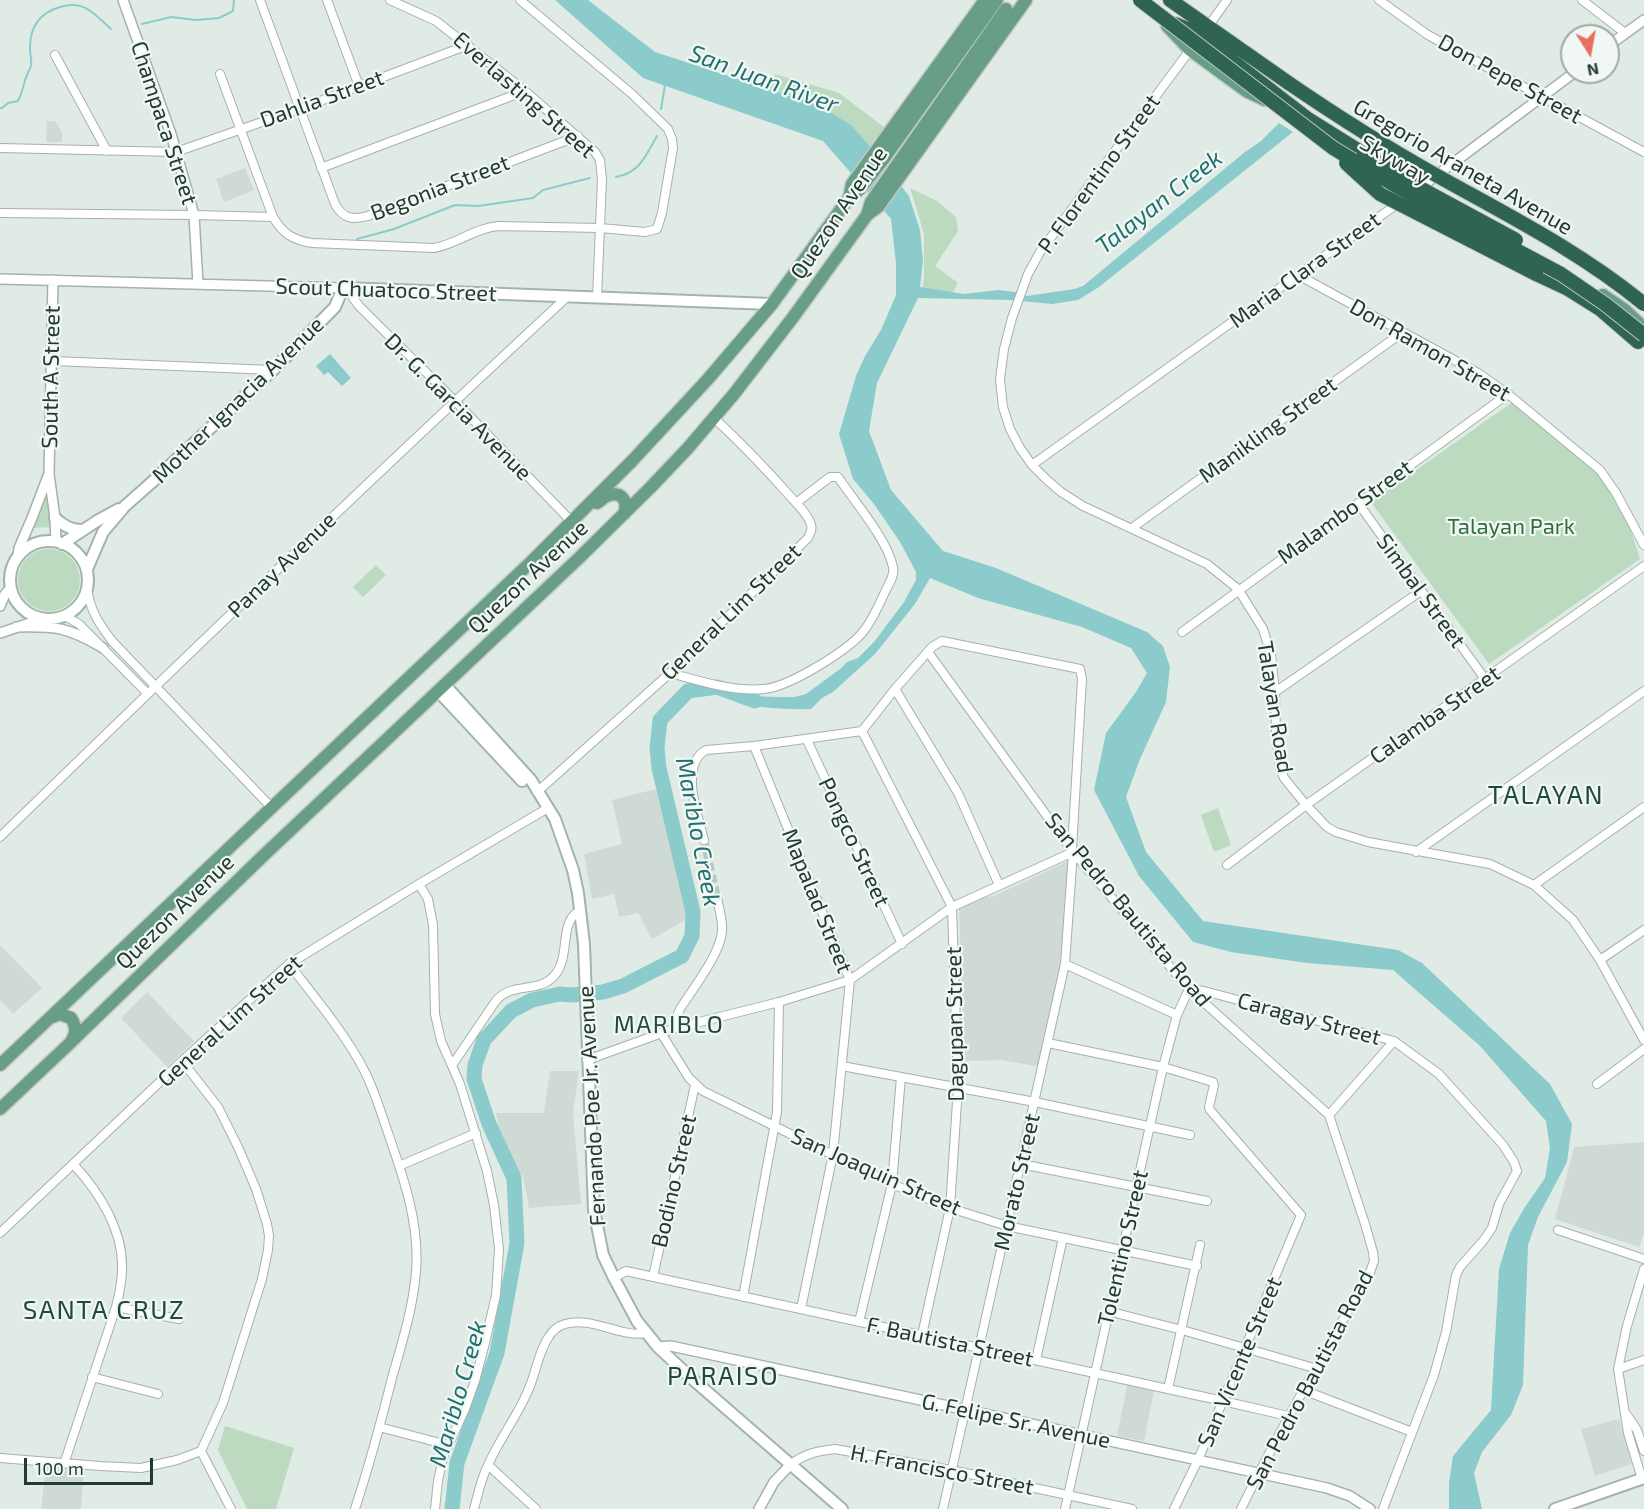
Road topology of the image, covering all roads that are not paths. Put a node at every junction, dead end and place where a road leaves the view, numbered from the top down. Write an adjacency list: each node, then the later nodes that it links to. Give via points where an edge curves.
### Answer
1 (123, 0): 37 (street, Champaca Street)
2 (260, 0): 29 (street, Begonia Street)
3 (327, 0): 26 (street)
4 (390, 0): 21 (street, Everlasting Street, via 436,21)
5 (520, 0): 47 (street, via 632,94 668,129 672,139 657,230)
6 (986, 0): 39 (main road)
7 (1026, 0): 41 (main road)
8 (1132, 0): 16 (main road, Gregorio Araneta Avenue)
9 (1140, 0): 35 (highway, Skyway, bridge)
10 (1170, 0): 56 (highway, Skyway, bridge, via 1326,109 1573,252)
11 (1176, 0): 18 (main road, Gregorio Araneta Avenue)
12 (1227, 0): 18 (street)
13 (1379, 0): 28 (street, Don Pepe Street, via 1428,35)
14 (1582, 0): 19 (street)
15 (1002, 5): 39 (main road, Quezon Avenue); 41 (main road, Quezon Avenue)
16 (1161, 19): 22 (main road, Gregorio Araneta Avenue); 30 (main road, Gregorio Araneta Avenue, via 1198,41); 31 (highway, via 1195,32)
17 (1644, 20): 19 (street)
18 (1210, 24): 42 (main road, Gregorio Araneta Avenue, via 1358,133)
19 (1625, 33): 20 (street)
20 (1620, 37)
21 (468, 45): 26 (street, Dahlia Street); 27 (street, Everlasting Street)
22 (1190, 50): 30 (main road, Gregorio Araneta Avenue, via 1246,91); 59 (street, P. Florentino Street, via 1040,252 1028,274)
23 (55, 55): 36 (street)
24 (220, 74): 32 (street)
25 (1560, 84): 28 (street, Maria Clara Street)
26 (358, 86): 29 (street, Dahlia Street)
27 (525, 91): 33 (street, Everlasting Street); 40 (street)
28 (1543, 98): 38 (street, Don Pepe Street); 42 (street, Maria Clara Street)
29 (299, 109): 32 (street, Dahlia Street); 40 (street, Begonia Street)
30 (1286, 111): 31 (main road, Gregorio Araneta Avenue, bridge)
31 (1306, 122): 43 (main road, Gregorio Araneta Avenue, via 1354,160); 60 (highway, bridge, via 1561,264 1615,303)
32 (241, 130): 37 (street, Dahlia Street); 46 (street)
33 (578, 136): 40 (street, Begonia Street, via 352,219 337,209); 47 (street, Everlasting Street, via 600,160)
34 (0, 148): 36 (street)
35 (1333, 148): 60 (highway, Skyway, bridge, via 1560,274 1605,304); 60 (highway, bridge, via 1380,194 1568,290)
36 (107, 150): 37 (street)
37 (176, 152): 45 (street, Champaca Street)
38 (1644, 153)
39 (880, 154): 55 (main road, Quezon Avenue)
40 (321, 168)
41 (898, 170): 65 (main road, Quezon Avenue, via 794,316)
42 (1432, 178): 43 (street, Maria Clara Street); 56 (main road, Gregorio Araneta Avenue, via 1564,250)
43 (1412, 193): 48 (street, Maria Clara Street); 57 (main road, Gregorio Araneta Avenue, via 1593,288)
44 (0, 213): 45 (street)
45 (194, 215): 46 (street); 51 (street, Champaca Street)
46 (273, 217): 47 (street, via 286,235 303,242 434,248 489,227)
47 (600, 228): 54 (street, Everlasting Street)
48 (1298, 275): 58 (street, Don Ramon Street); 66 (street, Maria Clara Street)
49 (0, 279): 50 (street, Scout Chuatoco Street)
50 (54, 280): 51 (street, Scout Chuatoco Street); 61 (street, South A Street)
51 (198, 284): 52 (street, Scout Chuatoco Street)
52 (347, 289): 53 (main road, Scout Chuatoco Street); 62 (main road, Mother Ignacia Avenue, via 336,307); 64 (street, Dr. G. Garcia Avenue, via 358,306)
53 (568, 296): 54 (main road, Scout Chuatoco Street); 64 (street, Panay Avenue)
54 (597, 297): 55 (main road, Scout Chuatoco Street)
55 (772, 304): 73 (main road, Quezon Avenue, via 708,380)
56 (1644, 304)
57 (1644, 328)
58 (1403, 332): 63 (street, Don Ramon Street); 74 (street, Manikling Street)
59 (1009, 333): 66 (street, Talayan Road, via 1000,379 1003,408 1010,429)
60 (1642, 337)
61 (53, 360): 62 (street); 67 (street, South A Street)
62 (273, 370): 70 (main road, Mother Ignacia Avenue)
63 (1508, 394): 69 (street, Malambo Street); 77 (street, Don Ramon Street, via 1600,470)
64 (454, 401): 73 (street, Dr. G. Garcia Avenue); 96 (street, Panay Avenue)
65 (714, 418): 68 (street, General Lim Street); 71 (main road, Quezon Avenue)
66 (1032, 465): 74 (street, Talayan Road, via 1083,506)
67 (49, 474): 72 (street, South A Street); 78 (street, South A Street)
68 (796, 503): 94 (street, General Lim Street, via 812,528 808,537); 94 (street, via 830,477 838,477 885,546 894,568 893,576 865,630 834,655 787,683 768,689 724,687)
69 (1358, 503): 84 (street, Malambo Street); 85 (street, Simbal Street)
70 (125, 506): 75 (main road, Mother Ignacia Avenue); 81 (main road, Mother Ignacia Avenue, via 103,531)
71 (624, 514): 73 (main road, via 624,499 615,494); 97 (main road, Quezon Avenue)
72 (55, 518): 75 (main road, via 66,527); 76 (street, South A Street)
73 (567, 525): 108 (main road, Quezon Avenue)
74 (1132, 528): 84 (street, Talayan Road, via 1207,564)
75 (84, 530): 76 (main road, Mother Ignacia Avenue)
76 (59, 543): 78 (main road, via 32,545); 81 (main road, via 80,556)
77 (1644, 545)
78 (16, 559): 79 (main road); 82 (main road)
79 (0, 565)
80 (1644, 566): 95 (street, Calamba Street)
81 (87, 569): 83 (main road)
82 (7, 587): 86 (street); 88 (main road, via 21,608)
83 (87, 589): 87 (main road, via 79,605); 96 (street, via 96,620)
84 (1238, 590): 90 (street, Malambo Street); 99 (street, Talayan Road, via 1263,629 1271,654)
85 (1421, 591): 95 (street, Simbal Street); 99 (street)
86 (0, 606)
87 (65, 616): 88 (main road); 92 (street, via 76,621)
88 (42, 619): 89 (street)
89 (16, 627): 91 (street); 92 (street, via 69,630)
90 (1182, 632)
91 (0, 633)
92 (103, 648): 101 (street)
93 (928, 652): 98 (street); 112 (street, San Pedro Bautista Road); 112 (street, Morato Street, via 942,641 1080,669)
94 (670, 673): 105 (street, General Lim Street)
95 (1485, 679): 106 (street, Calamba Street)
96 (154, 686): 101 (street, Panay Avenue); 108 (street)
97 (442, 688): 105 (main road, Fernando Poe Jr. Avenue, via 531,780); 131 (main road, Quezon Avenue)
98 (895, 689): 102 (street); 116 (street, via 958,793)
99 (1275, 692): 106 (street, Talayan Road, via 1280,768)
100 (1644, 692): 113 (street)
101 (147, 693): 110 (street, Panay Avenue)
102 (862, 731): 103 (street); 119 (street, Dagupan Street)
103 (807, 740): 104 (street); 122 (street, Pongco Street)
104 (754, 746): 111 (street, via 706,750 696,760 691,778); 126 (street, Mapalad Street)
105 (537, 792): 109 (main road, Fernando Poe Jr. Avenue)
106 (1306, 805): 113 (street, Talayan Road, via 1336,832); 114 (street, Calamba Street)
107 (1644, 807): 117 (street)
108 (272, 808): 128 (main road, Quezon Avenue)
109 (548, 808): 115 (street, General Lim Street); 120 (main road, Fernando Poe Jr. Avenue, via 569,856)
110 (0, 837)
111 (704, 840)
112 (1072, 851): 116 (street); 125 (street, Morato Street); 127 (street, San Pedro Bautista Road)
113 (1416, 852): 117 (street, Talayan Road, via 1490,864)
114 (1227, 865)
115 (419, 884): 124 (street, General Lim Street); 142 (street, via 428,898 434,925 435,1014 441,1041)
116 (999, 885): 119 (street)
117 (1534, 885): 123 (street, Talayan Road, via 1573,920)
118 (717, 898): 133 (street, via 721,939 680,1009)
119 (952, 907): 122 (street); 149 (street, Dagupan Street)
120 (580, 913): 140 (main road, Fernando Poe Jr. Avenue); 142 (street, via 570,919 564,957 556,975 545,983 502,994)
121 (1644, 930): 123 (street)
122 (902, 944): 126 (street)
123 (1600, 960): 135 (street, Talayan Road)
124 (289, 964): 141 (street, General Lim Street); 160 (street, via 359,1061)
125 (1065, 964): 130 (street); 137 (street, Morato Street)
126 (850, 980): 129 (street); 144 (street, Mapalad Street)
127 (1189, 989): 130 (street, Tolentino Street); 136 (street, Caragay Street); 152 (street, San Pedro Bautista Road)
128 (75, 994): 131 (main road, via 71,1001 74,1014 90,1020); 132 (main road, Quezon Avenue)
129 (779, 1002): 133 (street); 153 (street)
130 (1177, 1015): 145 (street, Tolentino Street)
131 (98, 1017): 138 (main road, Quezon Avenue)
132 (46, 1021): 138 (main road, via 60,1014 71,1018 75,1033); 143 (main road, Quezon Avenue)
133 (676, 1028): 134 (street)
134 (661, 1033): 140 (street); 148 (street, San Joaquin Street)
135 (1644, 1040)
136 (1394, 1041): 152 (street); 202 (street, Caragay Street, via 1439,1074 1503,1145 1517,1171 1499,1204 1492,1228 1456,1275 1434,1375)
137 (1048, 1042): 145 (street); 150 (street, Morato Street)
138 (68, 1045): 151 (main road, Quezon Avenue)
139 (1644, 1049): 147 (street)
140 (587, 1060): 175 (main road, Fernando Poe Jr. Avenue, via 594,1210 603,1255)
141 (182, 1061): 159 (street, General Lim Street); 206 (street, via 218,1107 238,1147 256,1189 269,1236 262,1279 223,1403)
142 (453, 1064): 155 (street)
143 (0, 1065)
144 (842, 1066): 146 (street); 157 (street, Mapalad Street)
145 (1163, 1067): 154 (street, Tolentino Street); 187 (street, San Vicente Street, via 1213,1082 1209,1110 1301,1217)
146 (901, 1077): 149 (street); 161 (street)
147 (1597, 1084)
148 (695, 1085): 153 (street, San Joaquin Street); 174 (street, Bodino Street)
149 (958, 1088): 150 (street); 164 (street, Dagupan Street)
150 (1035, 1102): 154 (street); 158 (street, Morato Street)
151 (0, 1108)
152 (1329, 1115): 190 (street, San Pedro Bautista Road, via 1374,1261)
153 (774, 1126): 157 (street, San Joaquin Street); 176 (street)
154 (1150, 1127): 156 (street); 162 (street, Tolentino Street)
155 (476, 1133): 160 (street); 204 (street, via 494,1205 499,1249 496,1295 475,1381)
156 (1190, 1135)
157 (833, 1154): 161 (street, San Joaquin Street); 178 (street, Mapalad Street)
158 (1021, 1164): 162 (street); 165 (street, Morato Street)
159 (74, 1165): 167 (street, General Lim Street); 177 (street, via 109,1214 120,1248 121,1287)
160 (399, 1166): 201 (street, via 411,1207 416,1270 409,1316)
161 (892, 1184): 164 (street, San Joaquin Street); 181 (street)
162 (1136, 1186): 163 (street); 170 (street, Tolentino Street)
163 (1207, 1201)
164 (950, 1208): 165 (street, San Joaquin Street); 184 (street, Dagupan Street)
165 (1007, 1226): 168 (street, San Joaquin Street); 186 (street, Morato Street)
166 (1558, 1230): 171 (street)
167 (0, 1233)
168 (1063, 1238): 170 (street, San Joaquin Street); 188 (street)
169 (1200, 1245): 172 (street)
170 (1122, 1251): 172 (street, San Joaquin Street); 179 (street, Tolentino Street)
171 (1644, 1259)
172 (1197, 1266): 182 (street)
173 (1644, 1269): 191 (street)
174 (653, 1277): 175 (street, F. Bautista Street, via 626,1271); 176 (street, F. Bautista Street)
175 (614, 1278): 183 (main road, Fernando Poe Jr. Avenue)
176 (743, 1297): 178 (street, F. Bautista Street)
177 (116, 1307): 180 (street); 193 (street)
178 (801, 1309): 181 (street, F. Bautista Street)
179 (1108, 1311): 182 (street); 192 (street, Tolentino Street)
180 (179, 1319)
181 (859, 1322): 184 (street, F. Bautista Street)
182 (1182, 1330): 187 (street); 194 (street)
183 (646, 1333): 185 (main road, Fernando Poe Jr. Avenue); 210 (street, via 581,1322 557,1328 544,1344 527,1394)
184 (922, 1335): 186 (street, F. Bautista Street)
185 (658, 1347): 198 (street, G. Felipe Sr. Avenue, via 671,1346); 211 (main road, Fernando Poe Jr. Avenue)
186 (980, 1348): 188 (street, F. Bautista Street); 198 (street, Morato Street)
187 (1245, 1348): 190 (street); 197 (street, San Vicente Street)
188 (1036, 1360): 192 (street, F. Bautista Street)
189 (1644, 1360): 191 (street)
190 (1314, 1368): 195 (street, San Pedro Bautista Road)
191 (1618, 1369): 199 (street)
192 (1095, 1373): 194 (street, F. Bautista Street); 203 (street, Tolentino Street)
193 (92, 1377): 196 (street); 209 (street)
194 (1168, 1389): 197 (street, F. Bautista Street)
195 (1303, 1390): 200 (street, San Pedro Bautista Road); 202 (street)
196 (158, 1394)
197 (1223, 1401): 200 (street, F. Bautista Street); 208 (street, San Vicente Street)
198 (966, 1410): 203 (street, G. Felipe Sr. Avenue); 212 (street, Morato Street)
199 (1626, 1414): 205 (street); 214 (street)
200 (1288, 1416): 213 (street, San Pedro Bautista Road)
201 (379, 1427): 204 (street); 217 (street)
202 (1412, 1432): 229 (street)
203 (1081, 1435): 208 (street, G. Felipe Sr. Avenue); 215 (street, Tolentino Street)
204 (448, 1444): 218 (street)
205 (1644, 1450)
206 (201, 1451): 209 (street, via 141,1468); 216 (street)
207 (0, 1458): 209 (street)
208 (1198, 1460): 213 (street, G. Felipe Sr. Avenue); 226 (street, San Vicente Street)
209 (64, 1464)
210 (488, 1464): 219 (street); 220 (street)
211 (790, 1465): 212 (street, H. Francisco Street, via 807,1454 835,1449); 221 (street, via 774,1482); 222 (main road, Fernando Poe Jr. Avenue)
212 (951, 1470): 215 (street, H. Francisco Street); 223 (street, Morato Street)
213 (1258, 1473): 227 (street, San Pedro Bautista Road); 228 (street, G. Felipe Sr. Avenue, via 1340,1492)
214 (1643, 1478): 230 (main road)
215 (1068, 1495): 224 (street, Tolentino Street); 225 (street, H. Francisco Street)
216 (231, 1509)
217 (355, 1509)
218 (435, 1509)
219 (474, 1509)
220 (536, 1509)
221 (759, 1509)
222 (842, 1509)
223 (944, 1509)
224 (1065, 1509)
225 (1132, 1509)
226 (1174, 1509)
227 (1241, 1509)
228 (1370, 1509)
229 (1383, 1509)
230 (1555, 1509)

